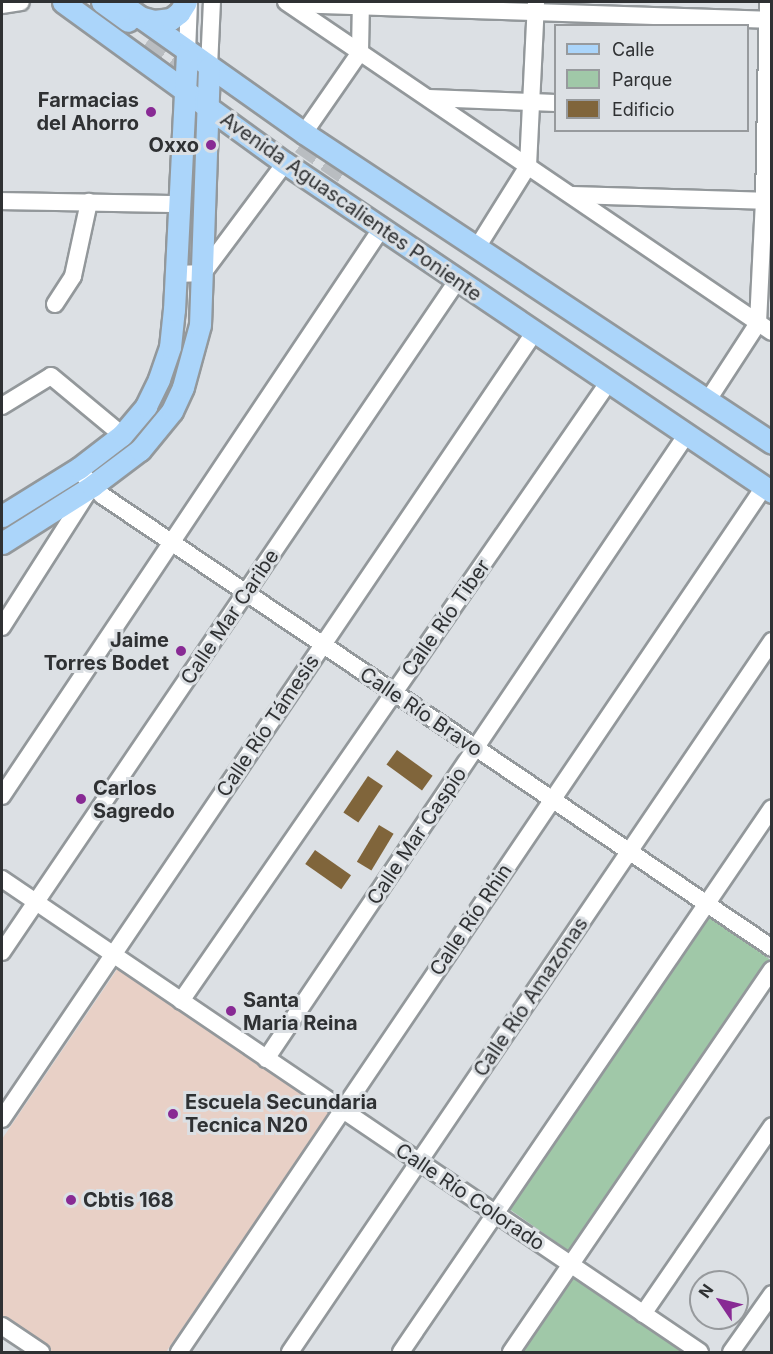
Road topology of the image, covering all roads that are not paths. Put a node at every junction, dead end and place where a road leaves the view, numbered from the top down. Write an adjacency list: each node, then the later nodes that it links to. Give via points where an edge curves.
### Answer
1 (21, 2): 9 (street)
2 (63, 2): 17 (main road, Avenida Aguascalientes Poniente)
3 (102, 2): 14 (main road, Avenida Aguascalientes Poniente)
4 (119, 2): 12 (main road, Avenida Aguascalientes Poniente)
5 (188, 2): 12 (main road, via 171,19 154,21); 15 (street)
6 (212, 2): 18 (street)
7 (768, 2): 13 (street)
8 (288, 3): 10 (street); 16 (street)
9 (2, 5)
10 (361, 5): 11 (street); 16 (street)
11 (535, 7): 13 (street); 22 (street)
12 (139, 17): 14 (main road, Avenida Aguascalientes Poniente)
13 (767, 20): 26 (street)
14 (157, 37): 15 (main road, Avenida Aguascalientes Poniente); 17 (main road, via 163,47)
15 (187, 52): 18 (main road, Avenida Aguascalientes Poniente); 19 (main road)
16 (360, 52): 20 (street); 28 (street)
17 (144, 60): 19 (main road, Avenida Aguascalientes Poniente)
18 (209, 67): 21 (main road, Avenida Aguascalientes Poniente); 24 (main road)
19 (183, 89): 24 (main road, Avenida Aguascalientes Poniente); 36 (main road)
20 (428, 98): 22 (street); 30 (street)
21 (257, 100): 27 (main road, via 248,99 237,105 234,112); 28 (main road, Avenida Aguascalientes Poniente)
22 (531, 102): 23 (street); 30 (street)
23 (554, 103)
24 (208, 107): 27 (main road, Avenida Aguascalientes Poniente); 39 (main road)
25 (749, 111): 26 (street)
26 (765, 112): 35 (street)
27 (240, 126): 29 (main road, Avenida Aguascalientes Poniente); 49 (main road, Avenida Aguascalientes Poniente, via 636,391)
28 (304, 133): 38 (main road, Avenida Aguascalientes Poniente)
29 (285, 164): 37 (main road, Avenida Aguascalientes Poniente); 39 (street)
30 (528, 166): 32 (street); 38 (street)
31 (347, 175): 45 (main road, Avenida Aguascalientes Poniente, via 582,328 650,369)
32 (570, 195): 35 (street); 43 (street)
33 (2, 201): 34 (street)
34 (89, 202): 36 (street); 42 (street, via 73,276)
35 (768, 202): 43 (street)
36 (178, 204): 40 (main road)
37 (381, 229): 41 (main road, Avenida Aguascalientes Poniente); 58 (street)
38 (477, 246): 45 (main road, Avenida Aguascalientes Poniente)
39 (203, 273): 40 (street); 54 (main road, via 200,325 183,387 172,411 140,450)
40 (177, 274): 51 (main road, via 170,347 146,406)
41 (457, 281): 44 (main road, Avenida Aguascalientes Poniente); 59 (street, Calle Mar Caribe)
42 (55, 304)
43 (765, 327): 47 (street)
44 (534, 333): 46 (main road, Avenida Aguascalientes Poniente); 62 (street, Calle Río Támesis)
45 (667, 372): 47 (main road, Avenida Aguascalientes Poniente)
46 (608, 383): 49 (main road, Avenida Aguascalientes Poniente); 63 (street, Calle Río Tiber)
47 (708, 400): 52 (main road, Avenida Aguascalientes Poniente)
48 (2, 406): 51 (street, via 51,376)
49 (643, 406): 50 (main road, Avenida Aguascalientes Poniente)
50 (687, 434): 55 (main road, Avenida Aguascalientes Poniente); 64 (street, Calle Mar Caspio)
51 (122, 435): 53 (main road)
52 (771, 444)
53 (79, 468): 54 (street, Calle Río Bravo); 56 (main road)
54 (92, 486): 57 (main road); 58 (street, Calle Río Bravo); 60 (street)
55 (768, 490): 66 (street, Calle Río Rhin)
56 (2, 516)
57 (2, 543)
58 (171, 543): 59 (street, Calle Río Bravo); 65 (street)
59 (246, 593): 62 (street, Calle Río Bravo); 70 (street, Calle Mar Caribe)
60 (2, 627)
61 (771, 641): 68 (street, Calle Río Amazonas)
62 (322, 645): 63 (street, Calle Río Bravo); 74 (street, Calle Río Támesis)
63 (394, 693): 64 (street, Calle Río Bravo); 76 (street, Calle Río Tiber)
64 (476, 748): 66 (street, Calle Río Bravo); 77 (street, Calle Mar Caspio)
65 (2, 796)
66 (553, 800): 68 (street, Calle Río Bravo); 78 (street, Calle Río Rhin)
67 (771, 808): 71 (street)
68 (629, 851): 71 (street, Calle Río Bravo); 81 (street, Calle Río Amazonas)
69 (2, 879): 70 (street, Calle Río Colorado)
70 (36, 902): 73 (street, Calle Mar Caribe); 74 (street, Calle Río Colorado)
71 (707, 904): 72 (street, Calle Río Bravo); 82 (street)
72 (771, 948)
73 (2, 952)
74 (113, 954): 76 (street, Calle Río Colorado); 79 (street, Calle Río Támesis)
75 (771, 970): 83 (street)
76 (181, 1000): 77 (street, Calle Río Colorado)
77 (266, 1059): 78 (street, Calle Río Colorado)
78 (343, 1110): 81 (street, Calle Río Colorado); 88 (street, Calle Río Rhin)
79 (2, 1119)
80 (771, 1126): 85 (street)
81 (419, 1162): 82 (street, Calle Río Colorado); 89 (street, Calle Río Amazonas)
82 (496, 1214): 83 (street, Calle Río Colorado); 90 (street)
83 (571, 1265): 85 (street, Calle Río Colorado); 91 (street)
84 (771, 1294): 93 (street)
85 (643, 1314): 92 (street, Calle Río Colorado)
86 (2, 1326): 87 (street)
87 (41, 1353)
88 (179, 1353)
89 (290, 1353)
90 (401, 1353)
91 (511, 1353)
92 (700, 1353)
93 (731, 1353)

